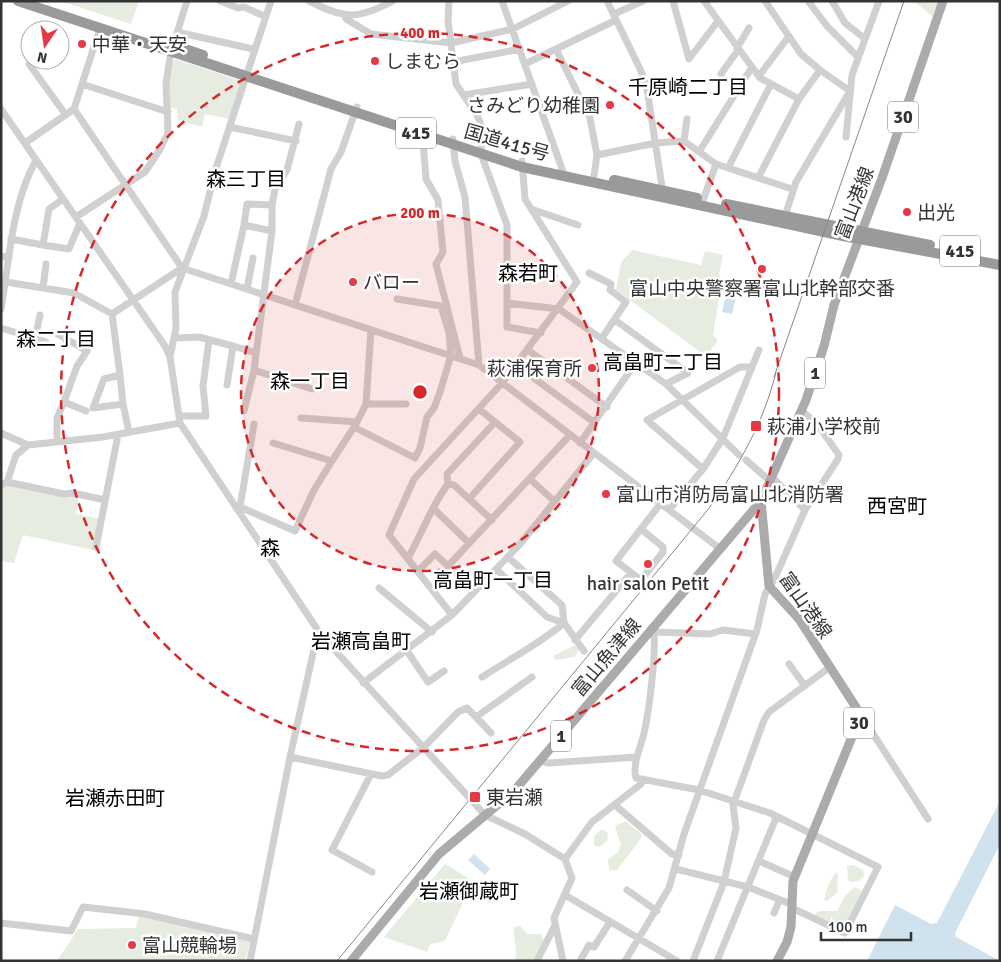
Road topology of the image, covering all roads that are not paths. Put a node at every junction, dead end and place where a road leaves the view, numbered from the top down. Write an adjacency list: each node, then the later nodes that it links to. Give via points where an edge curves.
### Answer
1 (18, 1): 24 (highway, 国道415号 / 415)
2 (38, 1): 31 (highway, 国道415号 / 415)
3 (187, 1): 27 (street)
4 (220, 1): 20 (street)
5 (271, 1): 20 (street)
6 (309, 1): 21 (street)
7 (393, 1): 21 (street, via 361,16)
8 (449, 1): 30 (street)
9 (502, 1): 26 (street)
10 (568, 1): 26 (street)
11 (607, 1): 22 (street)
12 (643, 1): 22 (street)
13 (673, 1): 23 (street, via 689,60)
14 (704, 1): 23 (street)
15 (808, 1): 36 (street)
16 (832, 1): 29 (street, via 845,24)
17 (879, 1): 29 (street)
18 (943, 1): 90 (main road, 富山港線 / 30)
19 (766, 2): 28 (street)
20 (264, 16): 32 (street)
21 (345, 16): 30 (street, via 346,20 371,34)
22 (615, 17): 34 (street); 67 (street, via 647,89)
23 (718, 21): 35 (street)
24 (100, 28): 31 (highway, 国道415号 / 415); 45 (street)
25 (749, 28): 35 (street)
26 (513, 29): 30 (street); 33 (street)
27 (177, 32): 31 (street); 32 (street)
28 (789, 36): 41 (street, via 801,54); 44 (street)
29 (864, 38): 36 (street)
30 (450, 43): 37 (street)
31 (172, 49): 42 (highway, 国道415号 / 415); 56 (street, via 166,83)
32 (253, 49): 42 (street)
33 (520, 49): 37 (street); 38 (street)
34 (556, 49): 38 (street); 50 (street)
35 (738, 49): 39 (street); 43 (street)
36 (858, 57): 48 (street)
37 (453, 62): 49 (street, via 456,84)
38 (525, 64): 46 (street)
39 (752, 66): 44 (street); 69 (street)
40 (33, 70): 57 (street)
41 (820, 70): 48 (street); 51 (street)
42 (246, 73): 55 (highway, 国道415号 / 415); 60 (street)
43 (721, 74)
44 (759, 76): 47 (street)
45 (82, 84): 54 (street); 56 (street)
46 (532, 84): 49 (street); 75 (street)
47 (771, 84): 51 (street); 74 (street)
48 (850, 91): 62 (street); 79 (street)
49 (464, 95): 68 (street, via 482,127)
50 (580, 98): 52 (street); 70 (street, via 590,118)
51 (798, 99): 76 (street)
52 (566, 104)
53 (1, 109): 66 (street)
54 (74, 109): 57 (street); 78 (street)
55 (356, 110): 61 (highway, 国道415号 / 415); 110 (street, via 341,152 331,169)
56 (168, 112): 78 (street, via 168,133 159,151 145,172)
57 (66, 115): 66 (street)
58 (687, 118): 64 (street)
59 (299, 124): 63 (street)
60 (230, 127): 63 (street); 98 (street, via 204,216)
61 (422, 132): 65 (highway, 国道415号 / 415); 131 (street, via 426,179 438,200 443,252 436,264)
62 (846, 137)
63 (296, 141): 83 (street, via 287,170 275,189)
64 (684, 141): 67 (street); 69 (street)
65 (452, 142): 68 (highway, 国道415号 / 415); 133 (street, via 466,197)
66 (25, 143): 71 (street)
67 (656, 143): 70 (street); 80 (street)
68 (481, 151): 72 (highway, 国道415号 / 415); 100 (street, via 506,225)
69 (699, 152): 73 (street)
70 (597, 155): 77 (street)
71 (36, 160): 81 (street); 91 (street, via 27,176)
72 (522, 164): 75 (highway, 国道415号 / 415); 84 (street, via 525,199)
73 (716, 164): 74 (street); 82 (street)
74 (728, 168): 76 (street)
75 (563, 173): 77 (highway, 国道415号 / 415)
76 (758, 178): 79 (street)
77 (594, 180): 80 (highway, 国道415号 / 415)
78 (126, 186): 85 (street); 98 (street)
79 (792, 190): 86 (street)
80 (663, 194): 82 (highway, 国道415号 / 415)
81 (63, 199): 85 (street); 92 (street, via 49,209)
82 (702, 203): 86 (highway, 国道415号 / 415)
83 (272, 205): 87 (street, via 247,204); 89 (street)
84 (531, 209): 88 (street); 112 (street, via 578,282)
85 (78, 220): 92 (street, via 69,249); 108 (street)
86 (784, 220): 90 (highway, 国道415号 / 415)
87 (244, 225): 89 (street); 103 (street)
88 (578, 225)
89 (272, 231): 106 (street)
90 (859, 236): 95 (highway, 国道415号 / 415); 97 (highway, 国道415号 / 415); 151 (main road, 富山港線 / 1)
91 (11, 239): 92 (street); 93 (street)
92 (43, 245)
93 (5, 257): 102 (street)
94 (253, 258): 105 (street)
95 (1000, 258)
96 (46, 264): 104 (street)
97 (1000, 265)
98 (182, 268): 103 (street); 108 (street); 120 (street, via 175,292)
99 (531, 269): 100 (street)
100 (506, 271): 109 (street)
101 (589, 273): 115 (street, via 611,284 610,290 626,302)
102 (6, 282): 104 (street); 111 (street)
103 (231, 284): 105 (street)
104 (43, 288): 113 (street, via 74,293)
105 (247, 290): 106 (street)
106 (264, 295): 110 (street); 128 (street)
107 (397, 299): 129 (street, via 441,306)
108 (134, 301): 113 (street); 130 (street)
109 (507, 303): 112 (street); 118 (street, via 507,327)
110 (295, 305): 117 (street)
111 (1, 309)
112 (559, 309): 118 (street); 121 (street)
113 (112, 314): 137 (street)
114 (40, 315): 122 (street)
115 (614, 320): 121 (street); 139 (street, via 688,373)
116 (1, 328): 122 (street)
117 (371, 330): 129 (street); 145 (street)
118 (541, 332): 126 (street)
119 (56, 333): 143 (street, via 87,351 77,366)
120 (174, 338): 123 (street); 130 (street)
121 (602, 338): 132 (street)
122 (35, 339): 124 (street)
123 (209, 340): 125 (street); 153 (street, via 203,386 206,416)
124 (46, 342)
125 (233, 346): 128 (street); 140 (street)
126 (528, 350): 134 (street); 147 (street)
127 (759, 350): 135 (street)
128 (256, 353): 136 (street)
129 (451, 355): 131 (street); 157 (street, via 414,458)
130 (170, 357): 153 (street)
131 (460, 358): 133 (street)
132 (636, 362): 139 (street); 147 (street)
133 (479, 365): 138 (street)
134 (516, 365): 138 (street); 155 (street)
135 (751, 367): 142 (street, via 740,367); 162 (street)
136 (254, 370): 141 (street); 150 (street)
137 (120, 376): 144 (street); 144 (street, via 104,378 93,408)
138 (503, 382): 148 (street); 161 (street)
139 (666, 384): 142 (street)
140 (227, 385)
141 (312, 388)
142 (683, 400): 162 (street); 171 (street, via 647,420)
143 (64, 402): 149 (street); 163 (street, via 57,418)
144 (124, 404): 159 (street)
145 (366, 404): 146 (street); 157 (street)
146 (406, 404)
147 (607, 407): 155 (street)
148 (479, 408): 154 (street); 191 (street, via 414,478 389,535)
149 (86, 411)
150 (244, 411)
151 (802, 411): 173 (main road, 富山港線 / 1); 184 (street, via 818,425 838,454 838,459)
152 (301, 418): 157 (street)
153 (179, 420): 159 (street); 181 (street)
154 (496, 422): 175 (street, via 447,474); 176 (street, via 520,442)
155 (595, 423): 165 (street)
156 (254, 424): 181 (street)
157 (355, 425): 170 (street)
158 (1, 432): 166 (street)
159 (129, 432): 160 (street)
160 (118, 435): 163 (street); 177 (street)
161 (570, 435): 165 (street); 172 (street)
162 (723, 438): 168 (street); 171 (street)
163 (57, 442): 166 (street)
164 (273, 443): 170 (street)
165 (580, 443): 167 (street)
166 (28, 445): 174 (street, via 16,455)
167 (593, 454): 178 (street); 180 (street)
168 (739, 455)
169 (746, 460): 173 (street)
170 (332, 462): 181 (street, via 314,490 295,531)
171 (703, 469): 183 (street)
172 (530, 479): 178 (street); 185 (street)
173 (771, 479): 179 (main road, 富山港線 / 1); 184 (street)
174 (4, 484): 177 (street)
175 (448, 484): 176 (street, via 454,485); 182 (street)
176 (469, 499): 185 (street)
177 (105, 500): 188 (street)
178 (554, 501): 190 (street)
179 (761, 501): 189 (main road, 富山魚津線 / 1); 196 (main road, 富山港線)
180 (661, 504): 183 (street); 186 (street)
181 (238, 508): 204 (street)
182 (433, 508): 187 (street); 191 (street)
183 (670, 510): 189 (street)
184 (805, 510): 196 (street, via 774,580)
185 (492, 520): 187 (street)
186 (641, 529): 195 (street, via 616,561); 195 (street, via 663,547 664,552 641,580)
187 (469, 543): 192 (street)
188 (96, 547)
189 (719, 548): 201 (main road, 富山魚津線 / 1)
190 (508, 556): 193 (street); 200 (street, via 562,605)
191 (408, 558): 194 (street)
192 (448, 566): 194 (street, via 434,554); 198 (street)
193 (496, 569): 198 (street); 200 (street, via 547,617)
194 (418, 571): 199 (street)
195 (631, 573): 205 (street)
196 (768, 586): 203 (street); 209 (main road, 富山港線 / 30, via 799,619)
197 (379, 588): 202 (street)
198 (475, 591): 199 (street)
199 (452, 615): 202 (street)
200 (564, 623): 205 (street); 211 (street, via 534,646)
201 (653, 629): 203 (street); 220 (street, via 646,724); 221 (main road, 富山魚津線 / 1)
202 (432, 632): 206 (street)
203 (755, 634): 224 (street)
204 (321, 636): 213 (street); 219 (street, via 316,640)
205 (575, 640): 207 (street)
206 (407, 651): 210 (street, via 428,682); 213 (street)
207 (584, 651)
208 (788, 664): 214 (street)
209 (830, 667): 214 (street); 215 (main road, 富山港線 / 30)
210 (444, 671)
211 (482, 677)
212 (532, 677): 216 (street)
213 (363, 683): 218 (street)
214 (805, 686): 225 (street, via 769,712 764,720)
215 (861, 715): 229 (street); 230 (main road, 30)
216 (476, 717): 217 (street); 218 (street, via 467,708 458,712)
217 (491, 733)
218 (424, 746): 222 (street, via 388,775); 227 (street)
219 (290, 757): 222 (street); 248 (street)
220 (637, 758): 221 (street); 223 (street, via 634,773)
221 (540, 761): 227 (main road, 富山魚津線 / 1, via 514,792)
222 (371, 774): 235 (street, via 332,850)
223 (641, 780): 224 (street); 226 (street, via 641,784)
224 (699, 790): 225 (street); 231 (street)
225 (735, 801): 228 (street); 237 (street, via 736,828)
226 (614, 805): 231 (street, via 672,854); 232 (street, via 592,822)
227 (485, 815): 232 (street); 252 (main road, 富山魚津線 / 1, via 439,854)
228 (776, 818): 230 (street); 233 (street)
229 (928, 819)
230 (811, 833): 236 (main road, 30); 242 (street, via 878,867 845,933)
231 (679, 855): 234 (street)
232 (565, 858): 240 (street, via 572,878)
233 (759, 862): 236 (street); 238 (street)
234 (676, 869): 237 (street); 243 (street)
235 (372, 872)
236 (794, 877): 242 (main road, 30)
237 (724, 882): 238 (street); 257 (street)
238 (748, 887): 241 (street); 258 (street)
239 (627, 890): 243 (street)
240 (565, 895): 245 (street); 247 (street, via 555,914)
241 (780, 901): 242 (street); 244 (street)
242 (792, 907): 259 (main road, 30, via 787,942)
243 (656, 911): 249 (street)
244 (774, 913)
245 (610, 922): 249 (street); 254 (street, via 594,947 589,945)
246 (1, 923): 248 (street, via 71,931 83,907 145,914)
247 (555, 925): 250 (street); 253 (street)
248 (254, 939): 251 (street)
249 (639, 939): 255 (street); 256 (street)
250 (540, 960)
251 (250, 961)
252 (351, 961)
253 (563, 961)
254 (580, 961)
255 (625, 961)
256 (677, 961)
257 (693, 961)
258 (717, 961)
259 (777, 961)

